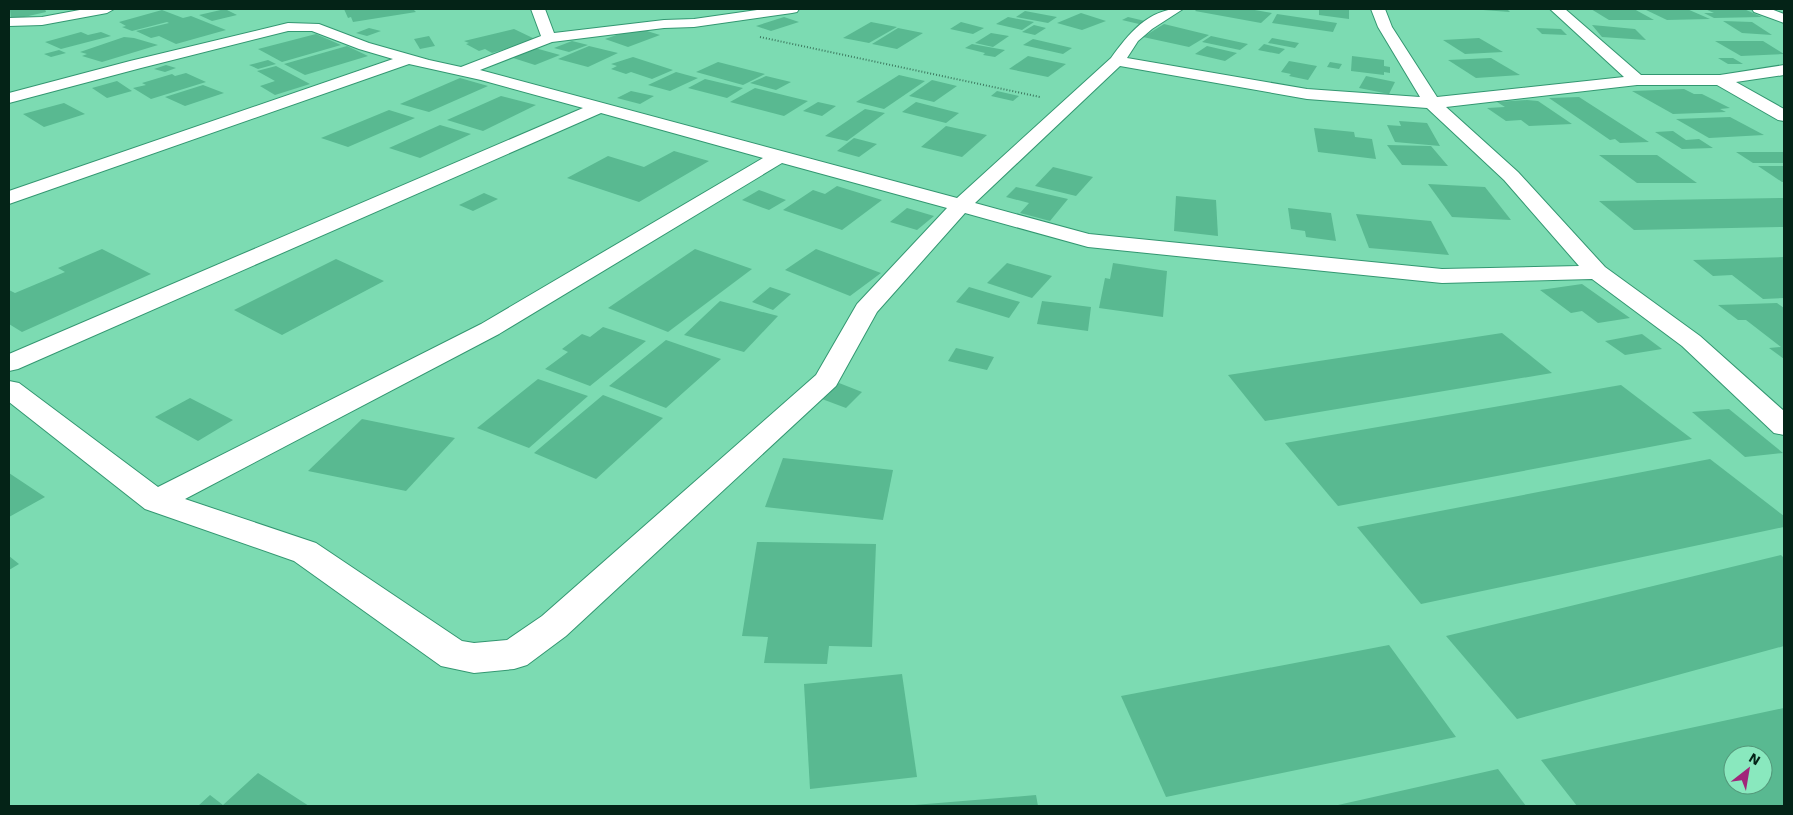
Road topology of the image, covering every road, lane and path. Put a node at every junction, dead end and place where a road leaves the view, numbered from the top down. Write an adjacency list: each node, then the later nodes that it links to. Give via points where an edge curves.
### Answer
1 (107, 9): 9 (street)
2 (538, 9): 15 (street)
3 (792, 9): 15 (street)
4 (1176, 9): 17 (street, via 1133,38)
5 (1378, 9): 23 (street, via 1385,27)
6 (1557, 9): 20 (street)
7 (1759, 9): 10 (street)
8 (294, 13): 12 (street)
9 (78, 15): 11 (street); 13 (street)
10 (1784, 19)
11 (9, 22)
12 (314, 27): 16 (street); 22 (street, via 288,27)
13 (9, 34)
14 (752, 35): 24 (path)
15 (549, 38): 19 (street)
16 (410, 59): 19 (street); 28 (street)
17 (1116, 61): 23 (street, via 1307,94); 24 (street)
18 (1784, 70): 21 (street)
19 (464, 71): 25 (street)
20 (1637, 80): 21 (street); 23 (street)
21 (1720, 80): 26 (street)
22 (9, 98)
23 (1432, 103): 30 (street, via 1511,176)
24 (1070, 104): 29 (street)
25 (599, 108): 27 (street); 31 (street)
26 (1784, 116)
27 (780, 156): 29 (street); 34 (street, via 490,329)
28 (9, 198)
29 (960, 206): 30 (street, via 1088,240 1249,257 1442,276); 34 (street, via 866,309 827,380 554,626 514,654 474,658 454,655 305,552)
30 (1597, 272): 33 (street, via 1691,341)
31 (9, 363)
32 (9, 389): 34 (street)
33 (1784, 426)
34 (156, 501)

